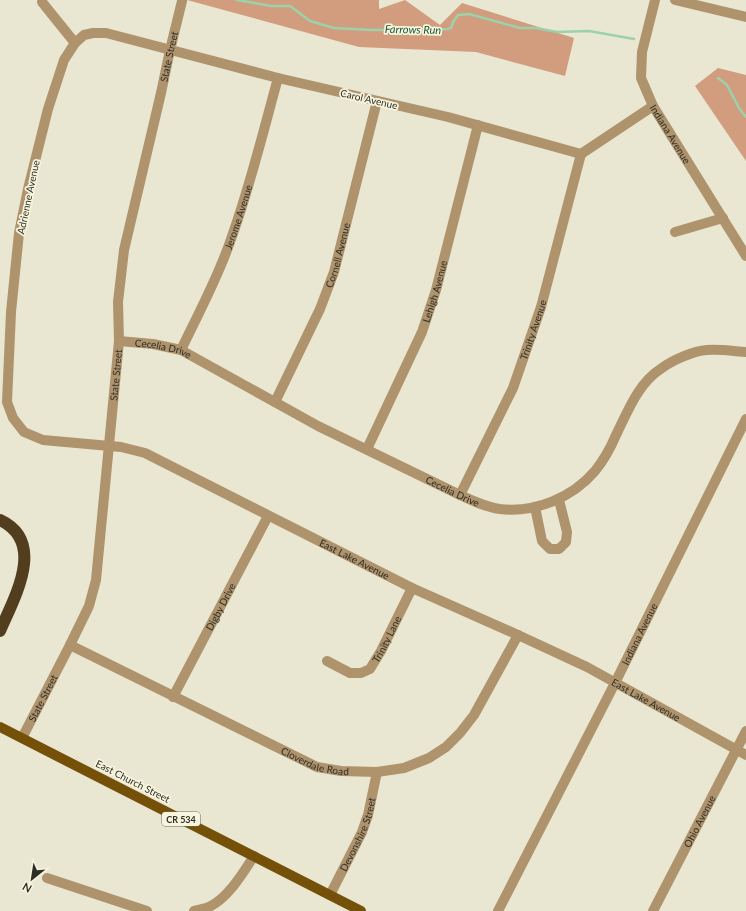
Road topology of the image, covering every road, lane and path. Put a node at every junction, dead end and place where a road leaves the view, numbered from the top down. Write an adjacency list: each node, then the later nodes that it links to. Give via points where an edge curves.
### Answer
1 (655, 0): 10 (street, Indiana Avenue, via 640,68 641,78)
2 (674, 0): 5 (street)
3 (182, 1): 7 (street, State Street)
4 (42, 2): 6 (street)
5 (746, 17)
6 (75, 42): 7 (street, Carol Avenue, via 84,35 106,33); 19 (street, Adrienne Avenue, via 64,60 48,109 28,189 19,233)
7 (170, 50): 8 (street, Carol Avenue); 16 (street, State Street, via 124,250 118,302)
8 (278, 78): 9 (street, Carol Avenue); 17 (street, Jerome Avenue, via 232,238)
9 (377, 101): 11 (street, Carol Avenue); 20 (street, Cornell Avenue, via 334,272 320,309)
10 (653, 106): 12 (street); 13 (street, Indiana Avenue)
11 (478, 125): 12 (street, Carol Avenue); 23 (street, Lehigh Avenue, via 436,290 422,332)
12 (581, 154): 24 (street, Trinity Avenue, via 541,307 514,388)
13 (723, 218): 14 (street); 15 (street, Indiana Avenue)
14 (675, 232)
15 (746, 256)
16 (119, 341): 17 (street, Cecelia Drive); 22 (street, State Street)
17 (181, 350): 20 (street, Cecelia Drive)
18 (746, 352): 25 (street, Cecelia Drive, via 706,350 687,355 662,368 639,390 596,470 581,486)
19 (9, 357): 22 (street, East Lake Avenue, via 7,402 13,418 24,432 42,440)
20 (275, 402): 23 (street, Cecelia Drive)
21 (746, 419): 34 (street, Indiana Avenue)
22 (110, 446): 27 (street, East Lake Avenue, via 134,449); 32 (street, State Street, via 96,580 89,606)
23 (367, 449): 24 (street, Cecelia Drive)
24 (460, 495): 26 (street, Cecelia Drive, via 499,509)
25 (559, 500): 26 (street, Cecelia Drive); 26 (street, via 567,532 566,542 559,549 550,549 542,541)
26 (535, 507)
27 (268, 516): 29 (street, East Lake Avenue); 35 (street, Digby Drive)
28 (0, 520): 30 (highway, via 19,536 25,554 19,586)
29 (412, 588): 31 (street, East Lake Avenue); 33 (street, Trinity Lane, via 370,669 361,673 350,673)
30 (0, 631)
31 (518, 635): 34 (street, East Lake Avenue); 41 (street, Cloverdale Road, via 474,715 446,747 429,758 404,768)
32 (70, 645): 35 (street, Cloverdale Road); 38 (street, State Street)
33 (326, 661)
34 (615, 683): 39 (street, East Lake Avenue); 48 (street, Indiana Avenue)
35 (173, 697): 41 (street, Cloverdale Road, via 317,767)
36 (0, 727): 38 (main road, East Church Street / CR 534)
37 (746, 731): 39 (street, Ohio Avenue)
38 (22, 738): 42 (main road, East Church Street / CR 534)
39 (736, 749): 40 (street, East Lake Avenue); 49 (street, Ohio Avenue)
40 (746, 755)
41 (377, 772): 44 (street, Devonshire Street, via 362,832)
42 (254, 856): 44 (main road, East Church Street / CR 534); 46 (street, via 222,897 209,907)
43 (47, 878): 45 (street)
44 (330, 895): 47 (main road, East Church Street / CR 534)
45 (147, 911)
46 (194, 911)
47 (361, 911)
48 (498, 911)
49 (653, 911)

